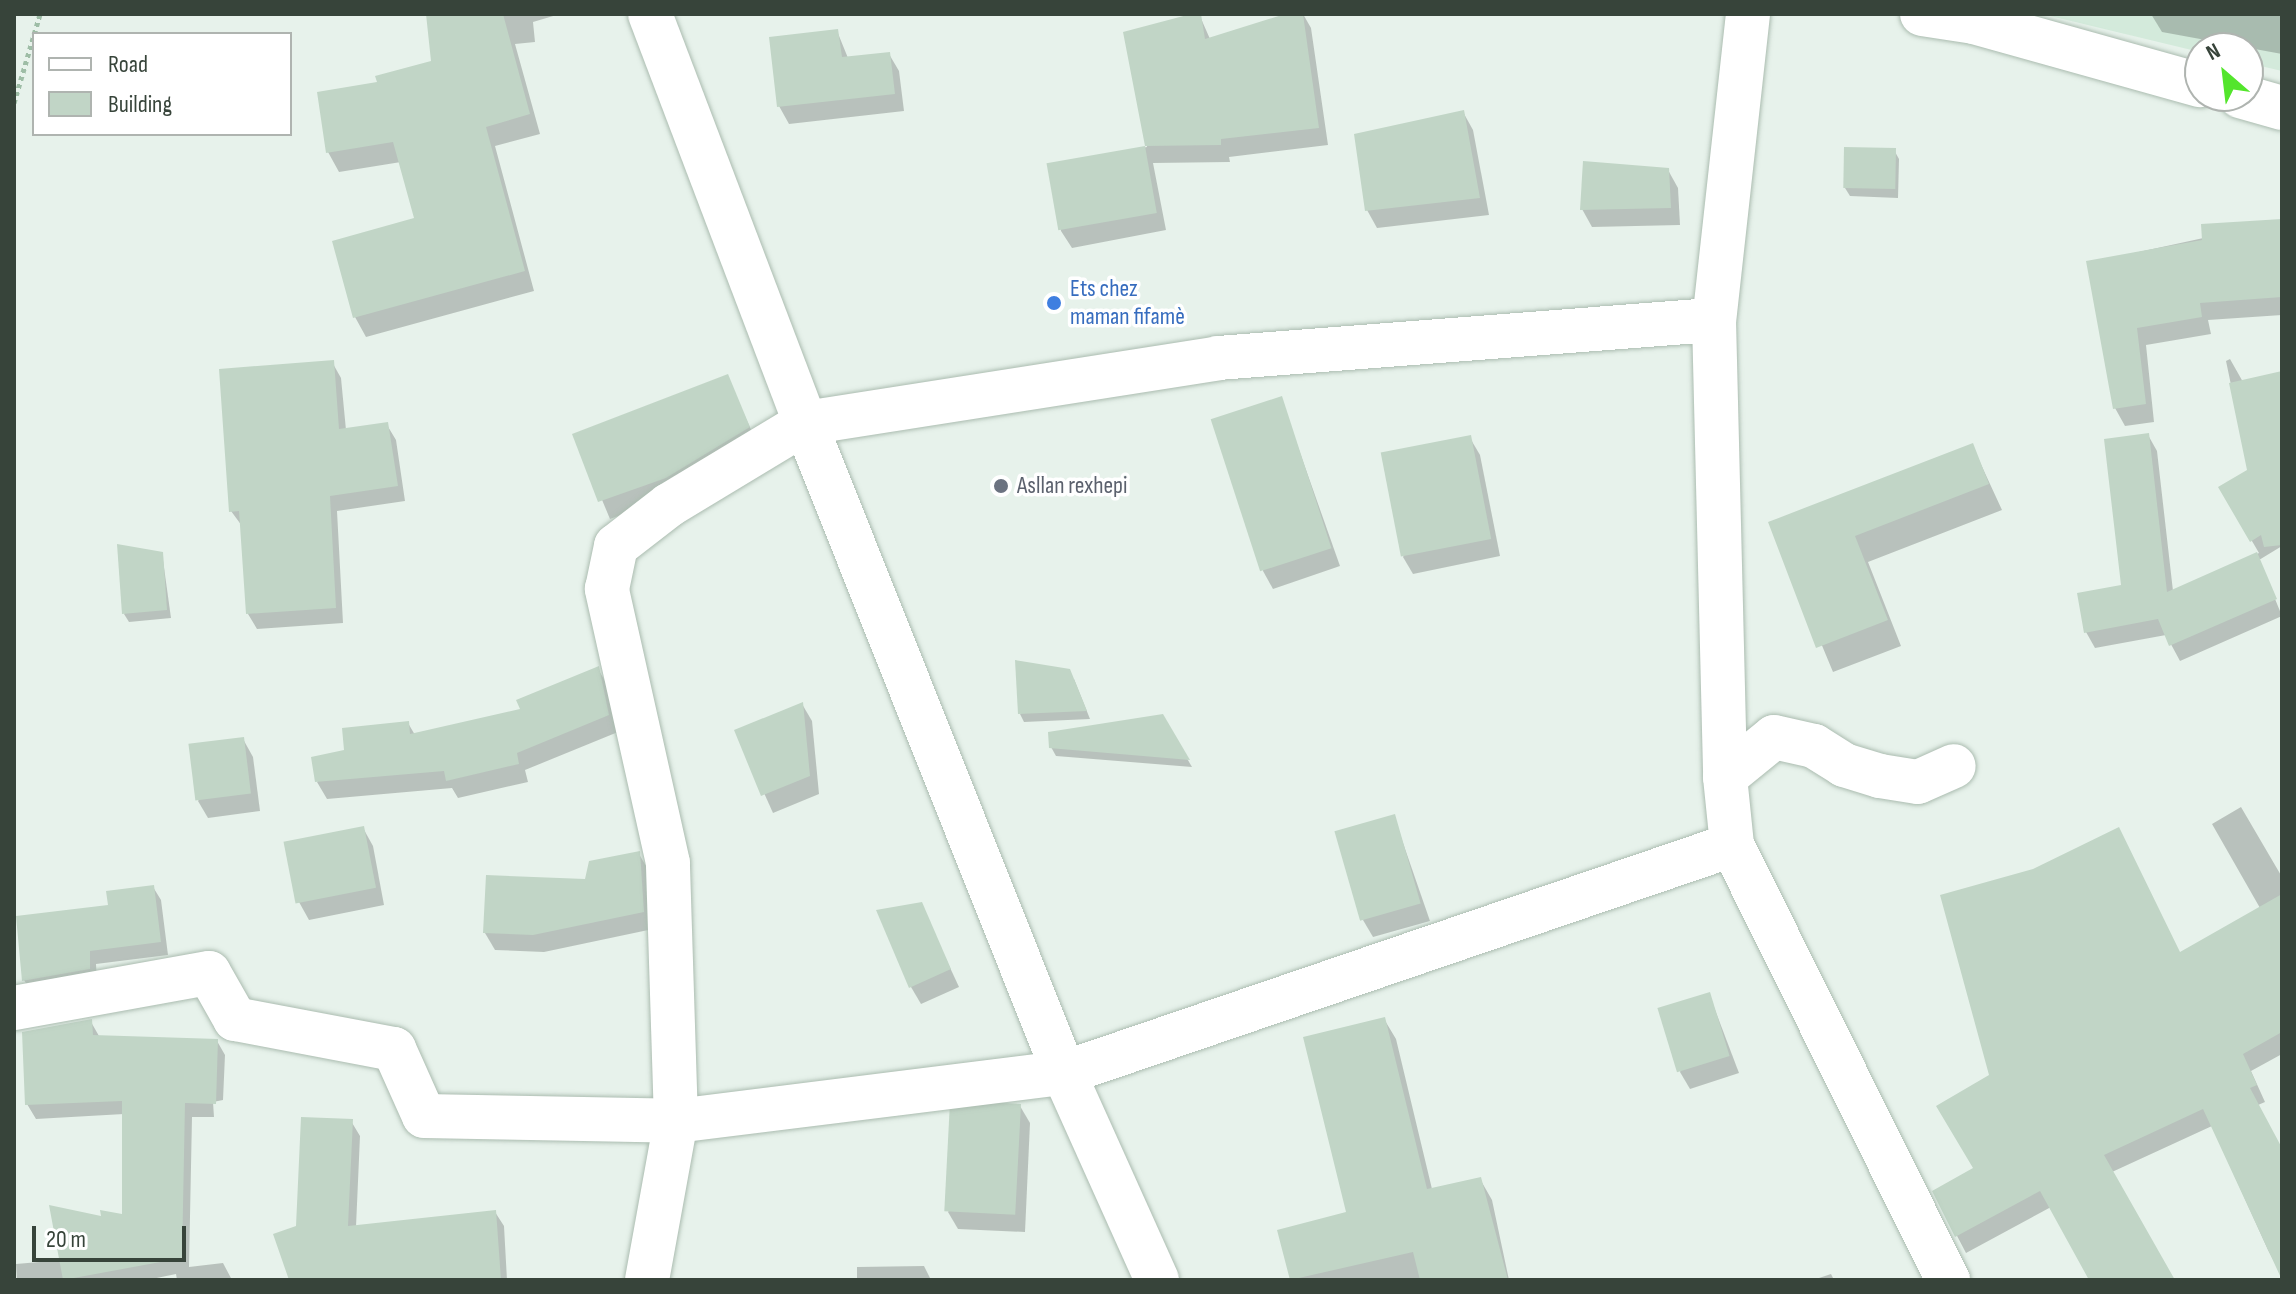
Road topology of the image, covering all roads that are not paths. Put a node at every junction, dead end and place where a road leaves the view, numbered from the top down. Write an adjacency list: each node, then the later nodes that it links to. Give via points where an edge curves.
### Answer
1 (650, 14): 6 (street)
2 (1748, 14): 5 (street)
3 (1922, 14): 4 (street, via 1974,22)
4 (2184, 81)
5 (1714, 320): 6 (street, via 1218,358); 8 (street)
6 (805, 423): 11 (street); 12 (street, via 669,505 616,546 607,589 668,863)
7 (1954, 766): 8 (street, via 1918,782 1892,778 1844,765 1814,746 1774,737)
8 (1725, 777): 9 (street)
9 (1732, 845): 11 (street); 15 (street)
10 (14, 1008): 12 (street, via 209,973 235,1019 394,1049 424,1116)
11 (1064, 1073): 12 (street); 14 (street)
12 (676, 1121): 13 (street)
13 (647, 1280)
14 (1157, 1280)
15 (1948, 1280)

